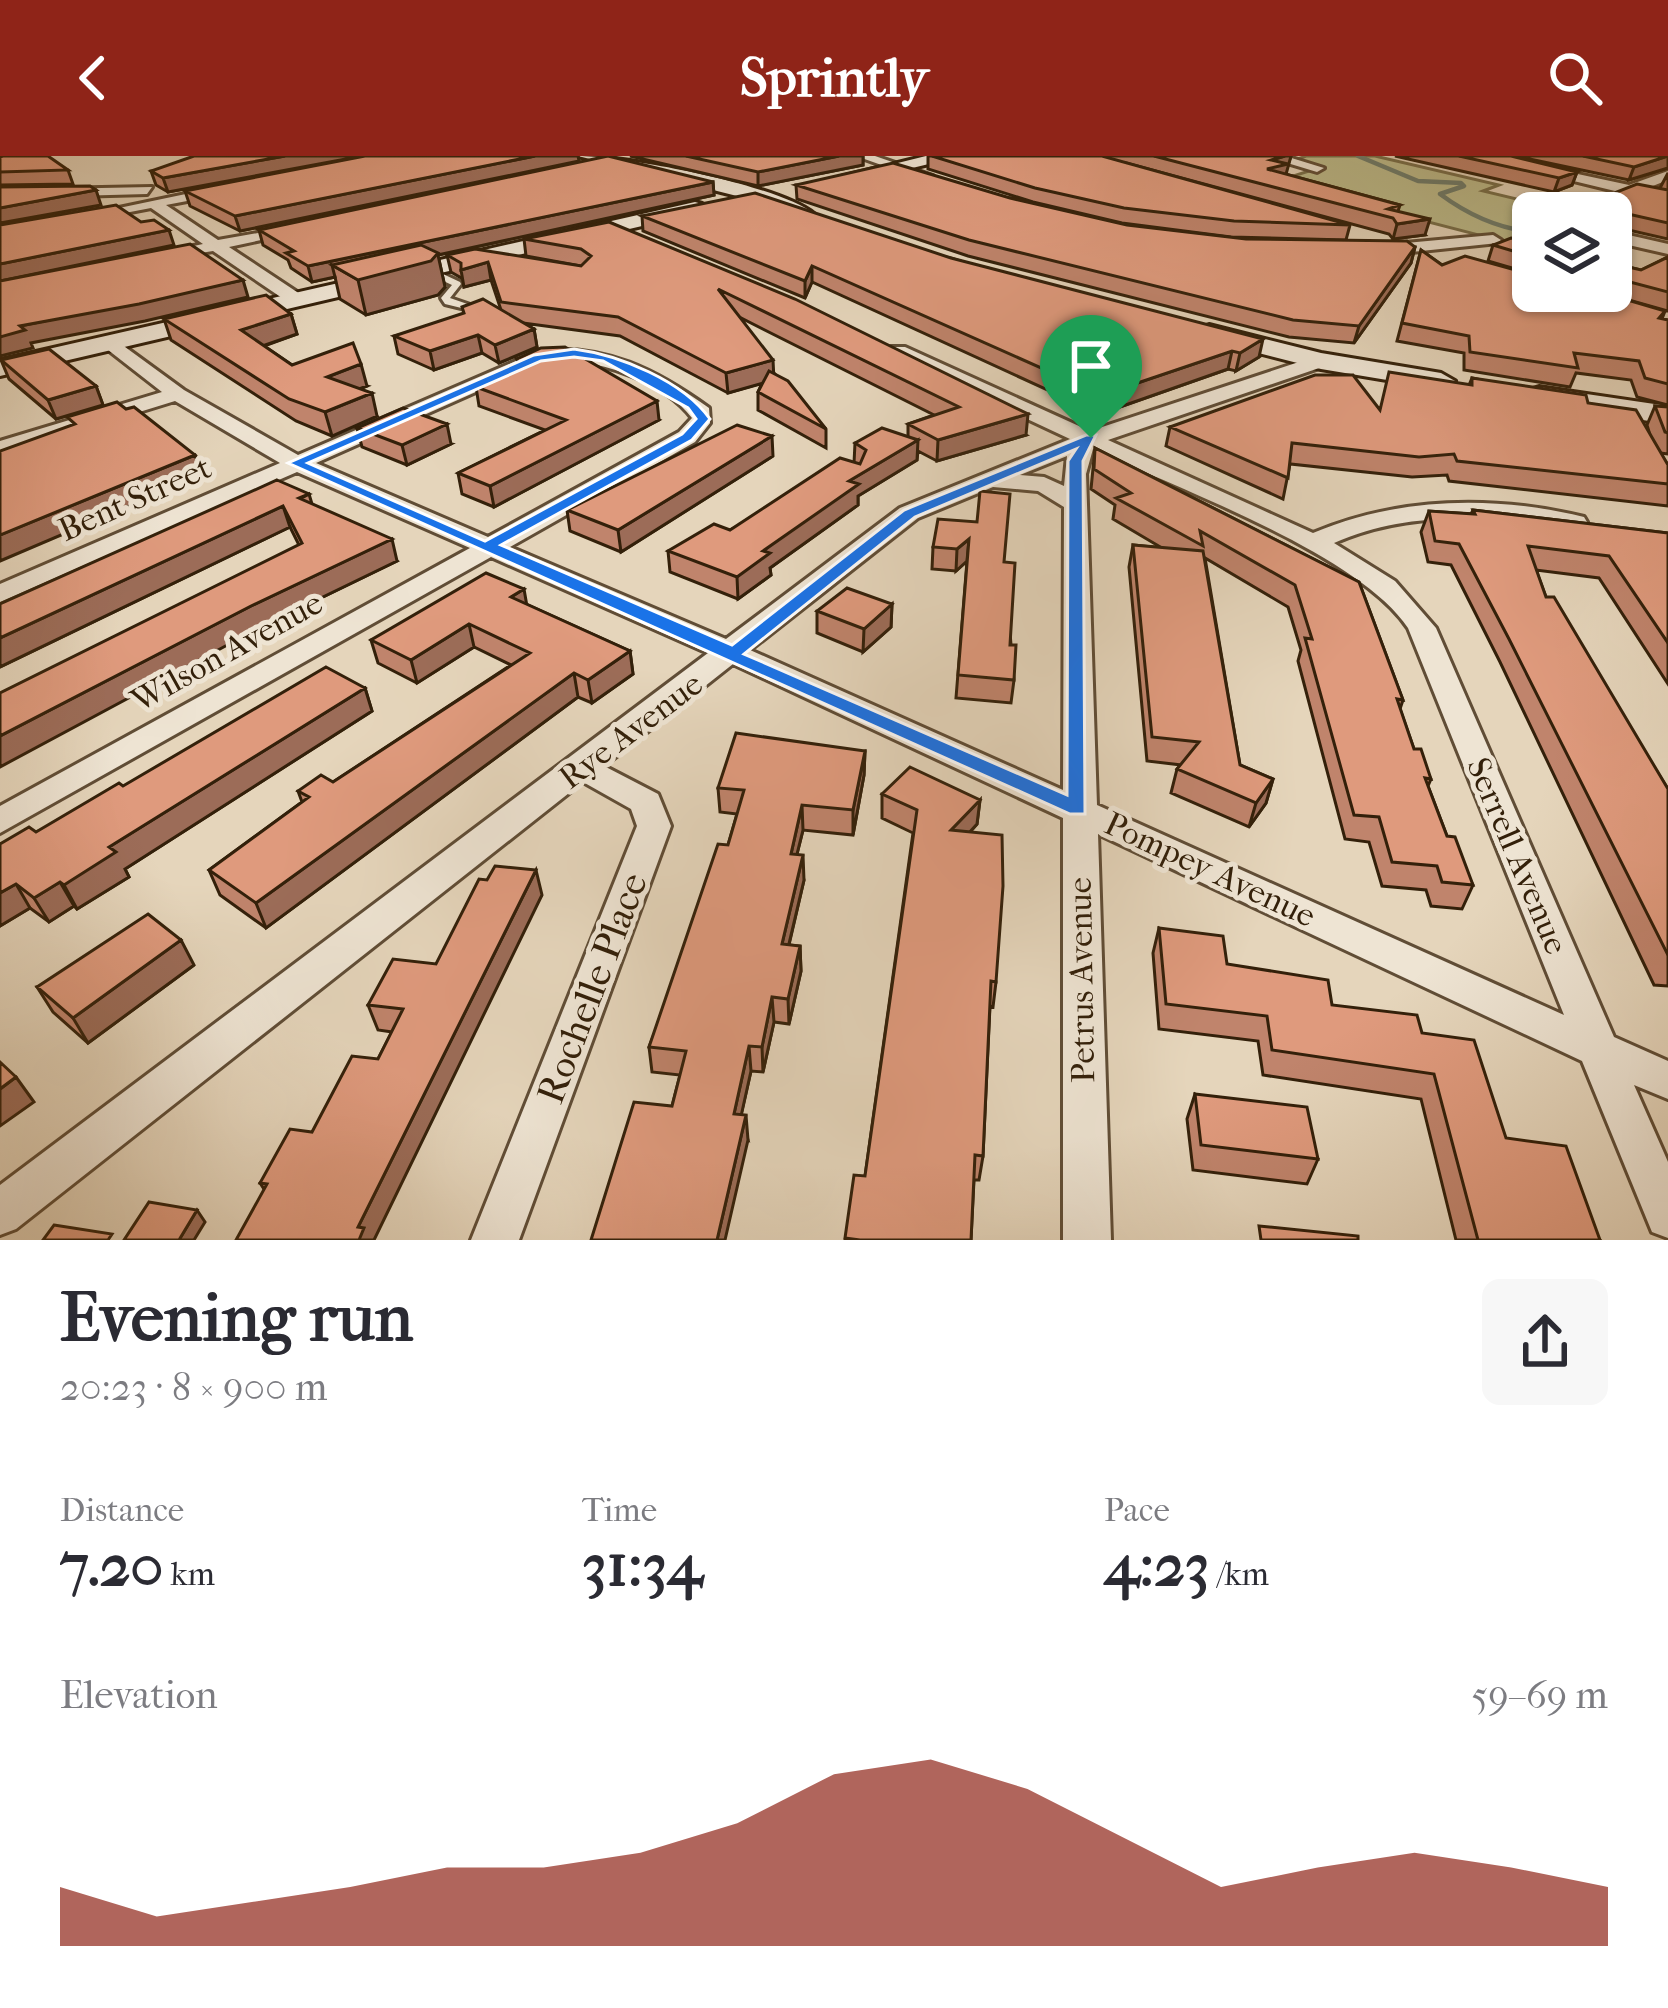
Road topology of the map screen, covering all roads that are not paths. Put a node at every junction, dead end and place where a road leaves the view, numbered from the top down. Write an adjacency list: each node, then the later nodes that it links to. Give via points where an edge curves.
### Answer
1 (862, 156): 6 (street)
2 (953, 156): 6 (street)
3 (1270, 156): 7 (street)
4 (1476, 156): 12 (street)
5 (580, 163): 15 (street, via 615,162)
6 (898, 167): 9 (street); 10 (street)
7 (1317, 168)
8 (1668, 175): 12 (street)
9 (934, 179)
10 (835, 180)
11 (792, 189): 15 (street)
12 (1631, 190): 13 (street); 16 (street)
13 (1626, 192)
14 (0, 194): 17 (street, via 239,188)
15 (756, 196): 20 (street); 21 (street)
16 (1668, 198)
17 (154, 204): 18 (street); 26 (street)
18 (66, 220)
19 (323, 223): 26 (street)
20 (606, 226): 24 (street); 29 (street)
21 (839, 226)
22 (1492, 240): 27 (street)
23 (1632, 241): 28 (street)
24 (645, 242)
25 (1361, 244): 27 (street)
26 (214, 246): 30 (street); 34 (street)
27 (1411, 249): 31 (street)
28 (1668, 249)
29 (471, 256): 32 (street); 33 (street)
30 (149, 259)
31 (1451, 260)
32 (523, 266)
33 (422, 267): 34 (street); 35 (lane, via 458,284 448,302)
34 (294, 298): 37 (street)
35 (479, 311)
36 (1193, 329): 39 (street)
37 (110, 342): 40 (street); 43 (street, Pompey Avenue)
38 (878, 342): 45 (street, Serrell Avenue)
39 (1321, 361): 41 (street); 45 (street, Rye Avenue)
40 (0, 368)
41 (1461, 384)
42 (1507, 391): 44 (street)
43 (177, 394): 46 (street); 47 (street, Pompey Avenue)
44 (1668, 415)
45 (1091, 438): 48 (street, Rye Avenue); 49 (street, Petrus Avenue, via 1076,461); 51 (street, Serrell Avenue)
46 (0, 448)
47 (296, 463): 52 (street, Pompey Avenue); 52 (street, Bent Street, via 551,355 607,357 702,412 687,437); 53 (street, Bent Street)
48 (980, 483): 49 (street, via 1035,482); 54 (street, Rye Avenue, via 909,513)
49 (1076, 503): 56 (street, Petrus Avenue)
50 (1602, 525): 51 (street, via 1429,506)
51 (1312, 542): 58 (street, Serrell Avenue, via 1388,586 1422,628)
52 (489, 546): 54 (street, Pompey Avenue); 57 (street, Wilson Avenue)
53 (0, 594)
54 (734, 653): 55 (street, Rye Avenue); 56 (street, Pompey Avenue)
55 (582, 768): 60 (street, Rye Avenue); 62 (street, Rochelle Place, via 646,802 654,826)
56 (1078, 809): 58 (street, Pompey Avenue); 63 (street, Petrus Avenue)
57 (0, 821)
58 (1598, 1049): 59 (street, Pompey Avenue); 61 (street, Serrell Avenue)
59 (1668, 1081)
60 (0, 1214)
61 (1668, 1216)
62 (495, 1240)
63 (1087, 1240)

